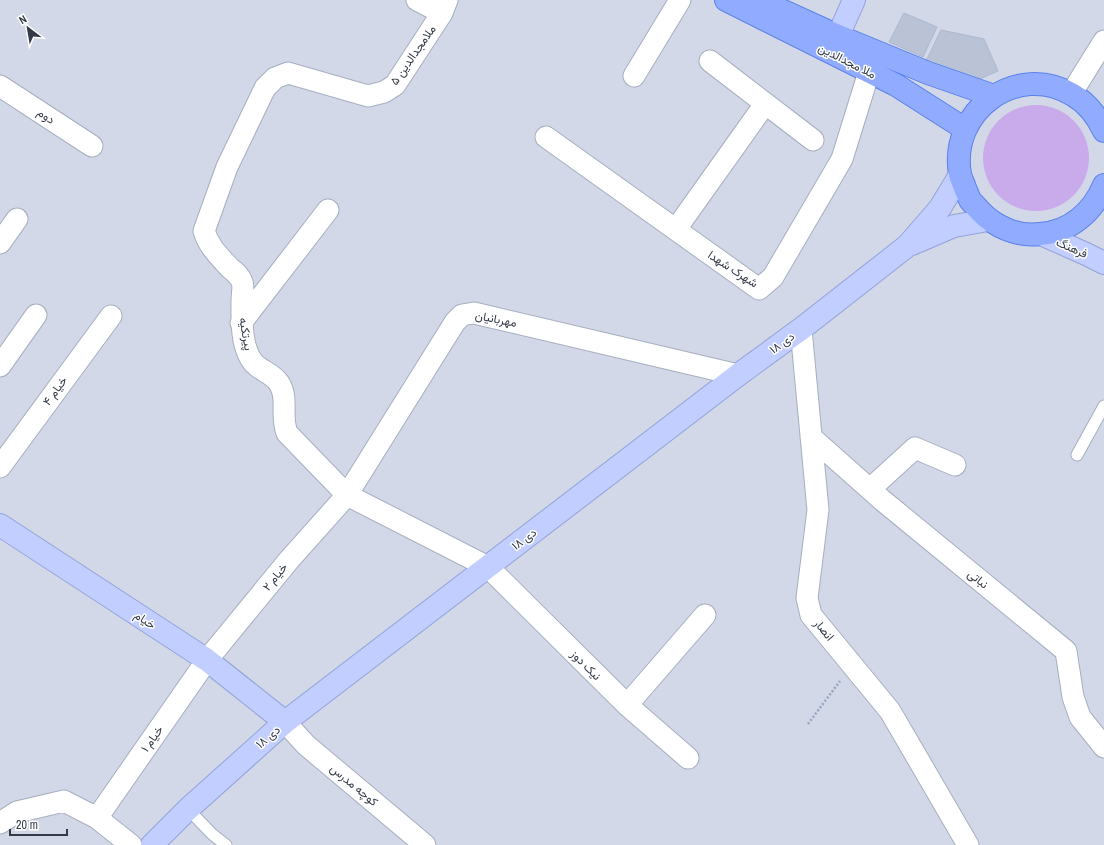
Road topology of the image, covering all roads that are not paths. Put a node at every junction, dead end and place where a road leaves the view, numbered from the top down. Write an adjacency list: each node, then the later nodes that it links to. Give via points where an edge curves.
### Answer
1 (417, 0): 6 (street)
2 (680, 0): 11 (street)
3 (726, 0): 10 (main road, ملا مجدالدین)
4 (759, 0): 7 (main road, ملا مجدالدین)
5 (854, 0): 7 (main road)
6 (445, 6): 12 (street, ملامجدالدین ۵, via 395,85 384,92 368,96 288,73)
7 (838, 36): 15 (main road, ملا مجدالدین, via 928,73)
8 (1104, 41): 14 (street)
9 (710, 61): 16 (street)
10 (869, 72): 17 (main road, ملا مجدالدین, via 896,85); 27 (street, شهرک شهدا, via 842,159 773,278 759,289)
11 (634, 76)
12 (275, 78): 34 (street, پیرتکیه, via 265,88 227,167 204,231 214,251 243,283)
13 (0, 86): 21 (street, دوم)
14 (1071, 94): 15 (main road, via 1048,85 1029,84 1010,88); 18 (main road, via 1081,100 1094,114)
15 (994, 96): 17 (main road, via 977,110)
16 (765, 104): 20 (street); 27 (street)
17 (965, 129): 22 (main road, via 959,152)
18 (1104, 130)
19 (546, 137): 27 (street, شهرک شهدا)
20 (813, 140)
21 (92, 146)
22 (960, 175): 26 (main road, via 970,200); 30 (main road, ۱۸ دی, via 940,208)
23 (1104, 185): 28 (main road, via 1099,198 1084,216 1063,229)
24 (328, 210): 34 (street)
25 (17, 219): 29 (street)
26 (988, 220): 28 (main road, via 1004,229 1022,234); 30 (main road, ۱۸ دی, via 954,226)
27 (676, 229)
28 (1040, 234): 31 (main road, فرهنگ)
29 (0, 243)
30 (907, 246): 35 (main road, ۱۸ دی)
31 (1104, 263)
32 (36, 315): 36 (street)
33 (111, 316): 42 (street, خیام ۴)
34 (242, 323): 44 (street, پیرتکیه, via 250,358 256,366 271,374 279,383 285,399 283,416 287,433)
35 (801, 329): 37 (main road, ۱۸ دی); 39 (street, انصار)
36 (0, 366)
37 (738, 375): 44 (street, مهربانیان, via 474,314 462,315 455,322); 46 (main road, ۱۸ دی)
38 (1104, 406): 40 (lane)
39 (811, 437): 43 (street, نباتی); 60 (street, انصار, via 818,510 807,598 811,615 890,711)
40 (1077, 456)
41 (955, 465): 43 (street, via 915,448)
42 (0, 467)
43 (870, 489): 51 (street, نباتی, via 1066,651 1073,697 1080,717)
44 (347, 495): 46 (street, پیرتکیه); 48 (street, خیام ۲, via 289,560)
45 (0, 525): 48 (main road, خیام)
46 (488, 567): 49 (street, نیک دوز); 50 (main road, ۱۸ دی)
47 (705, 615): 49 (street)
48 (207, 660): 50 (main road, خیام); 54 (street, خیام ۱)
49 (627, 705): 52 (street, نیک دوز)
50 (285, 722): 53 (main road, ۱۸ دی); 59 (street, کوچه مدرس, via 306,745)
51 (1104, 747)
52 (688, 758)
53 (188, 809): 57 (main road, ۱۸ دی); 58 (lane)
54 (97, 818): 55 (street, via 64,801 17,812); 56 (street)
55 (0, 823)
56 (131, 845)
57 (152, 845)
58 (226, 845)
59 (425, 845)
60 (968, 845)

